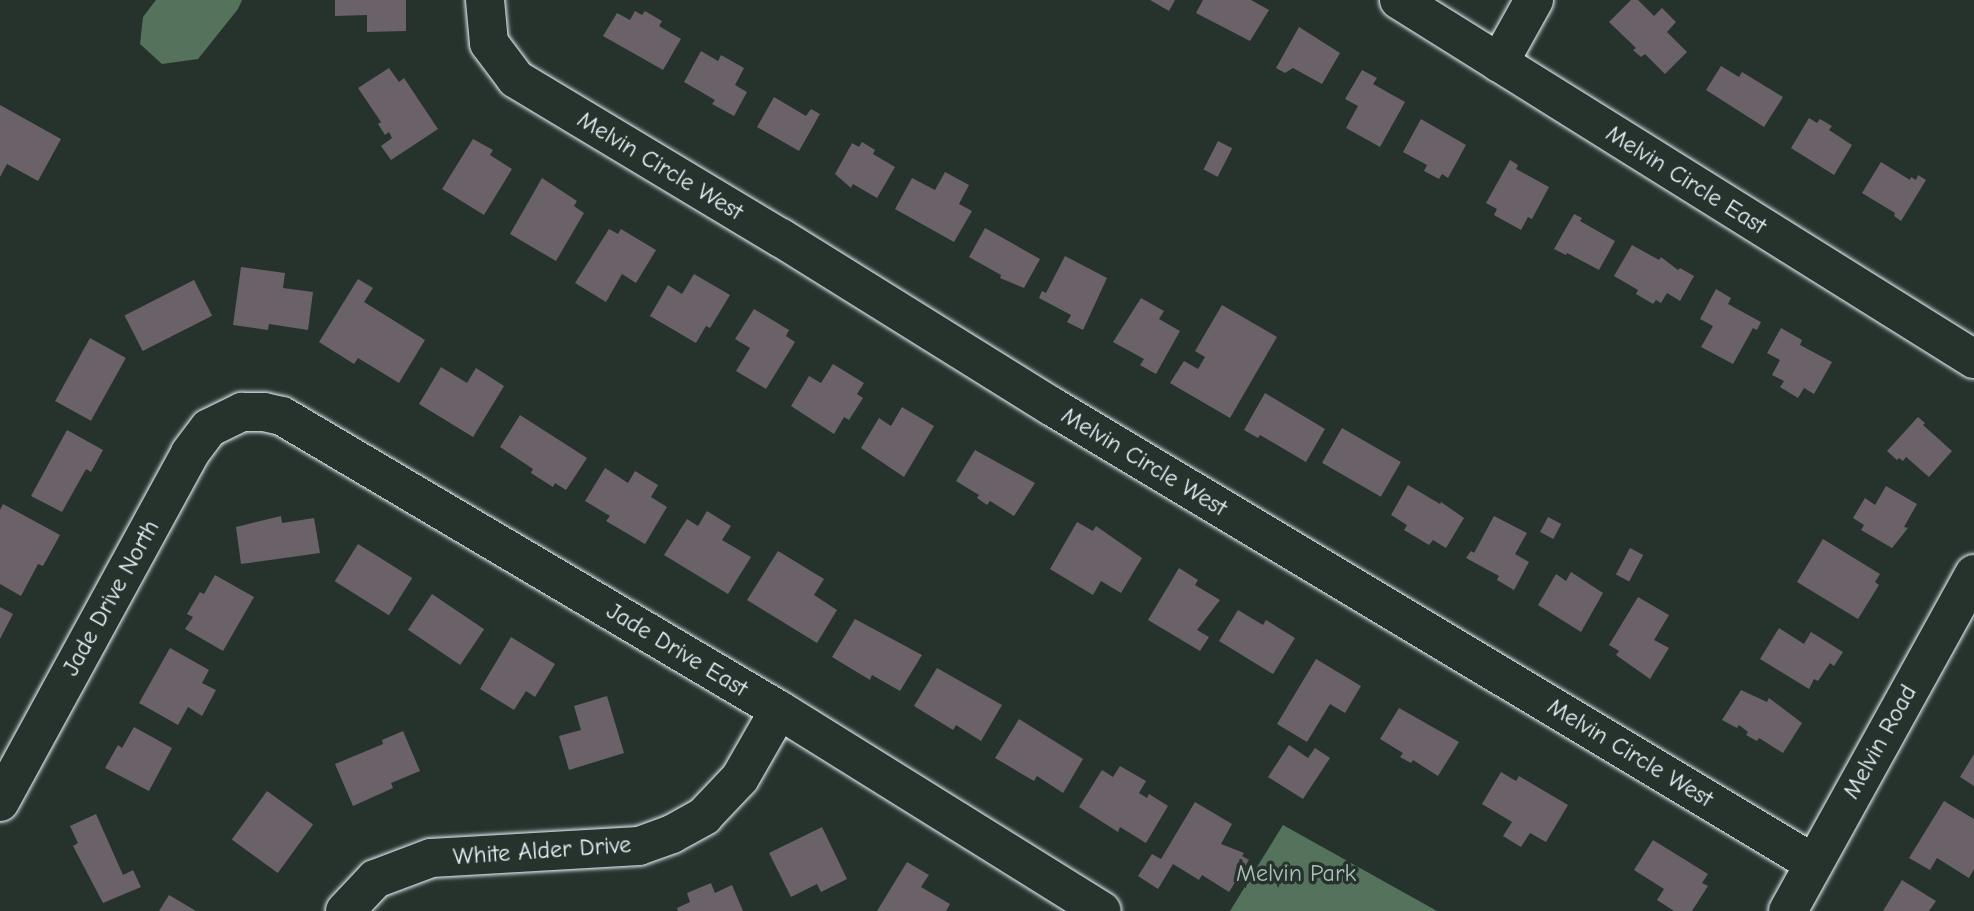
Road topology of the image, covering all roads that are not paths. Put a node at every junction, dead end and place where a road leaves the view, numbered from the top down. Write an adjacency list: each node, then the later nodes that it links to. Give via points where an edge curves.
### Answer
1 (485, 0): 10 (street, Melvin Circle West, via 489,43 516,79)
2 (1399, 0): 4 (street, Melvin Circle East)
3 (1534, 0): 4 (street)
4 (1499, 62): 5 (street, Melvin Circle East)
5 (1974, 359)
6 (242, 412): 8 (street, Jade Drive East, via 282,416); 9 (street, Jade Drive North, via 209,428 190,453)
7 (1974, 574): 10 (street, Melvin Road)
8 (779, 710): 11 (street, White Alder Drive, via 740,778 704,816 672,834 639,846 431,859 375,879); 12 (street, Jade Drive East)
9 (0, 802)
10 (1813, 863): 13 (street, Melvin Road)
11 (345, 911)
12 (1102, 911)
13 (1788, 911)

